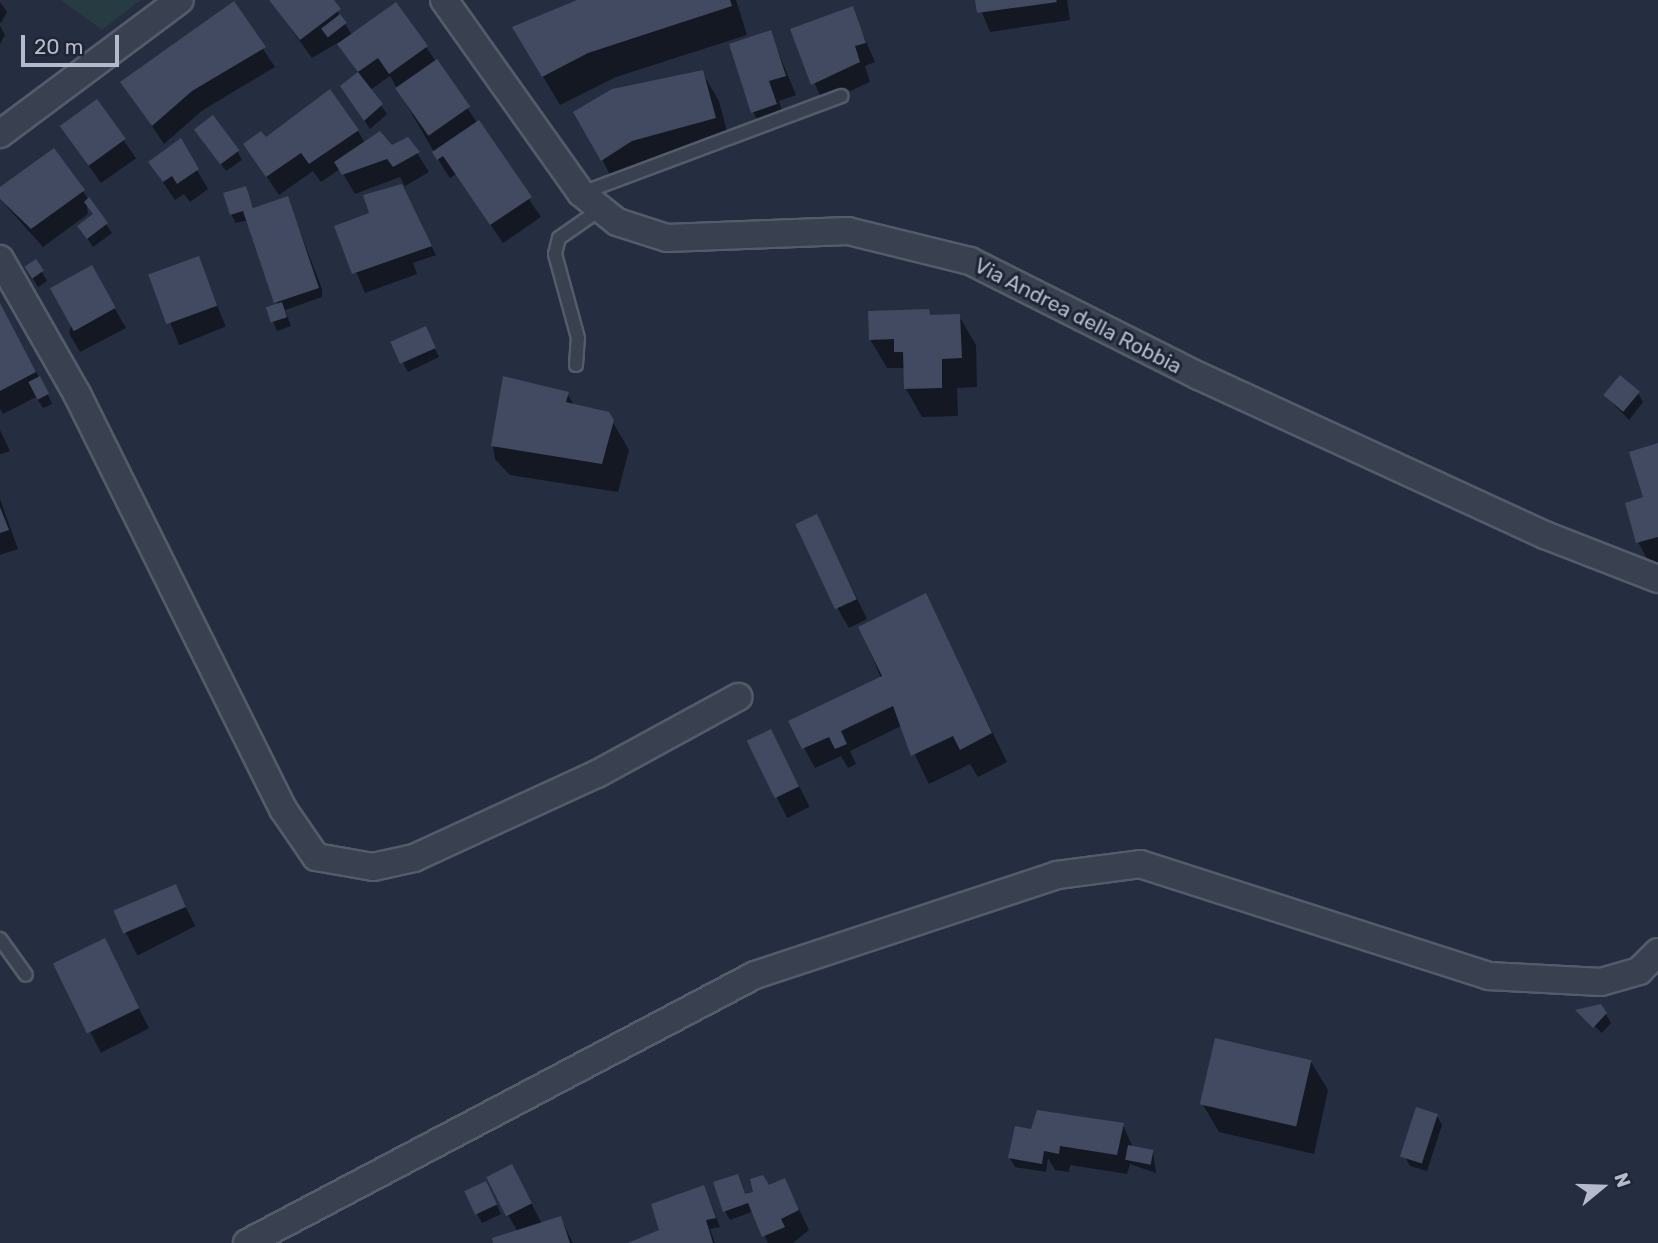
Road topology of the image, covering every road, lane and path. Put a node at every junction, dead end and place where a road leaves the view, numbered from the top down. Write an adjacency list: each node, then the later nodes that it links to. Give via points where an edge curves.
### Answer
1 (180, 0): 4 (street)
2 (444, 0): 5 (street)
3 (841, 96): 5 (lane)
4 (0, 134)
5 (589, 202): 7 (lane, via 559,238 555,254 578,338); 8 (street, Via Andrea della Robbia, via 667,238 848,231 970,261 1199,376 1545,535)
6 (0, 259): 9 (street, via 77,394 283,809 316,857 373,867 414,858 597,774)
7 (576, 365)
8 (1658, 579)
9 (738, 697)
10 (0, 939): 12 (lane)
11 (1658, 952): 13 (street, via 1639,971 1601,982 1489,976 1140,864 1058,875 755,975)
12 (26, 975)
13 (247, 1243)

